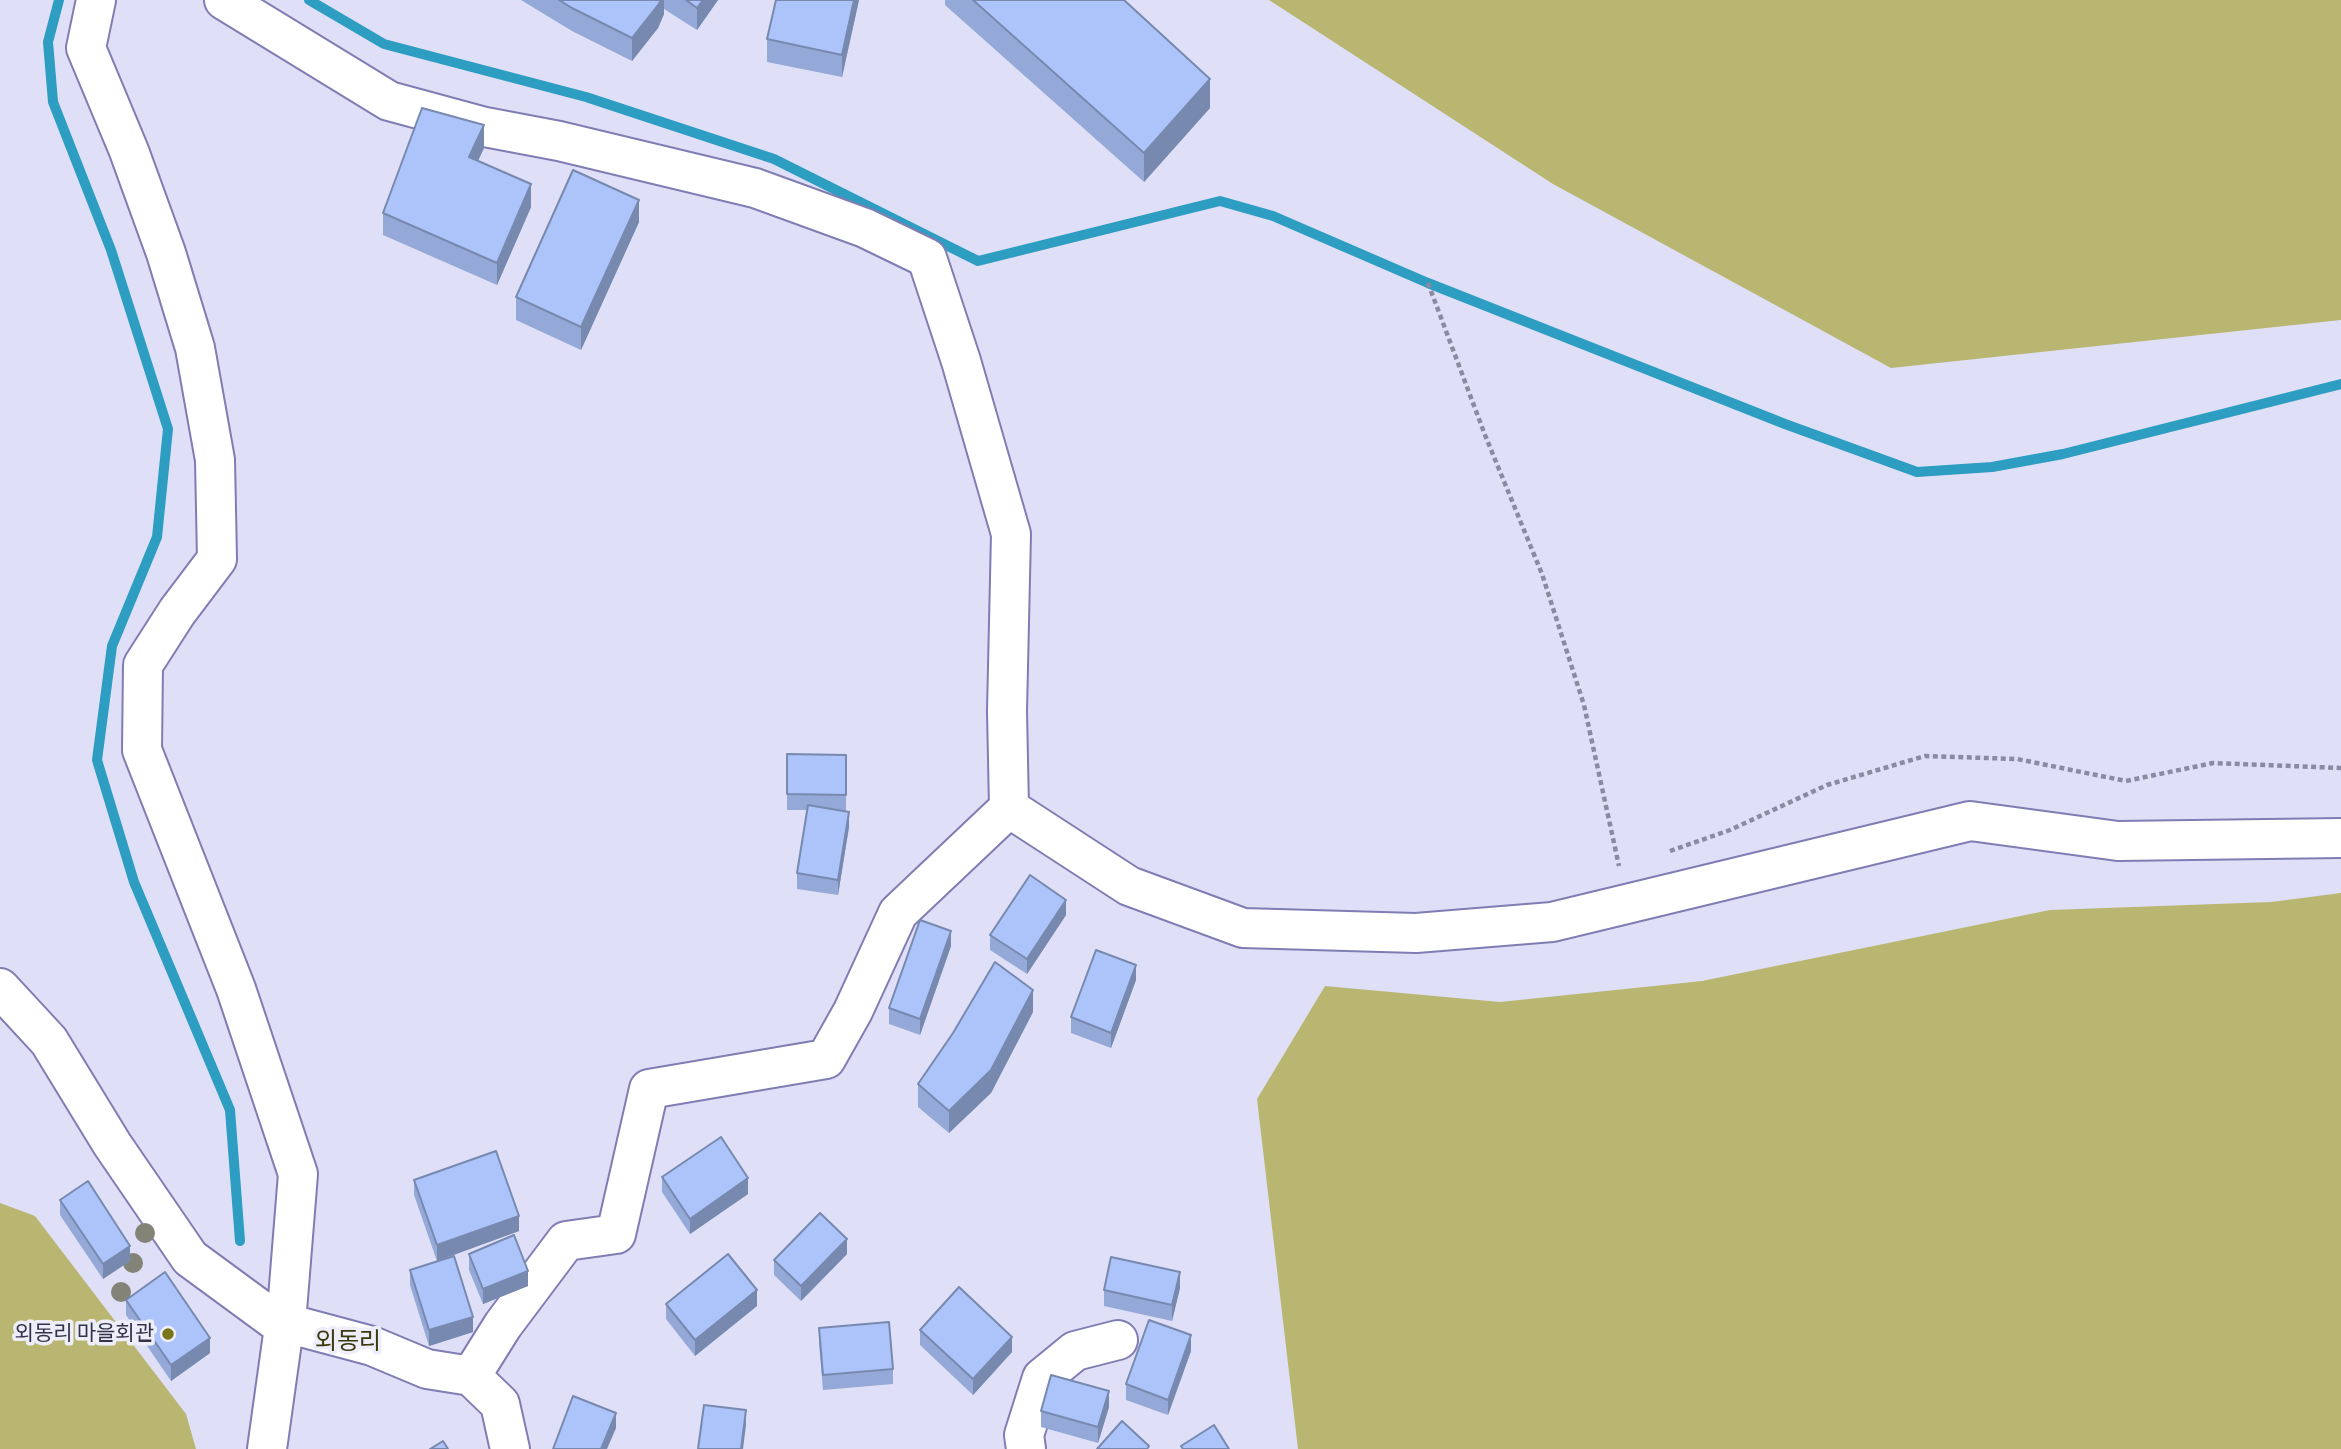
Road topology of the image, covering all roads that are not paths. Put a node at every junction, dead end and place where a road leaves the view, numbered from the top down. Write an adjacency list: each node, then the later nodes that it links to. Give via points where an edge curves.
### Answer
1 (96, 0): 6 (street, via 86,48 170,265 195,348 215,460 217,559 143,665 142,750 236,989 298,1174)
2 (224, 0): 3 (street, via 389,102 755,188 865,228 927,258 1011,534)
3 (1009, 808): 4 (street, via 1129,886 1243,928 1416,933 1552,922 1970,821 2118,841); 8 (street, via 898,913 826,1059 649,1089 616,1234 566,1241)
4 (2341, 838)
5 (0, 988): 6 (street, via 49,1041 190,1258)
6 (285, 1325): 8 (street, via 372,1346 426,1369); 9 (street)
7 (1118, 1340): 11 (street, via 1075,1351 1042,1378 1024,1435)
8 (471, 1376): 10 (street, via 500,1404)
9 (267, 1449)
10 (510, 1449)
11 (1026, 1449)

